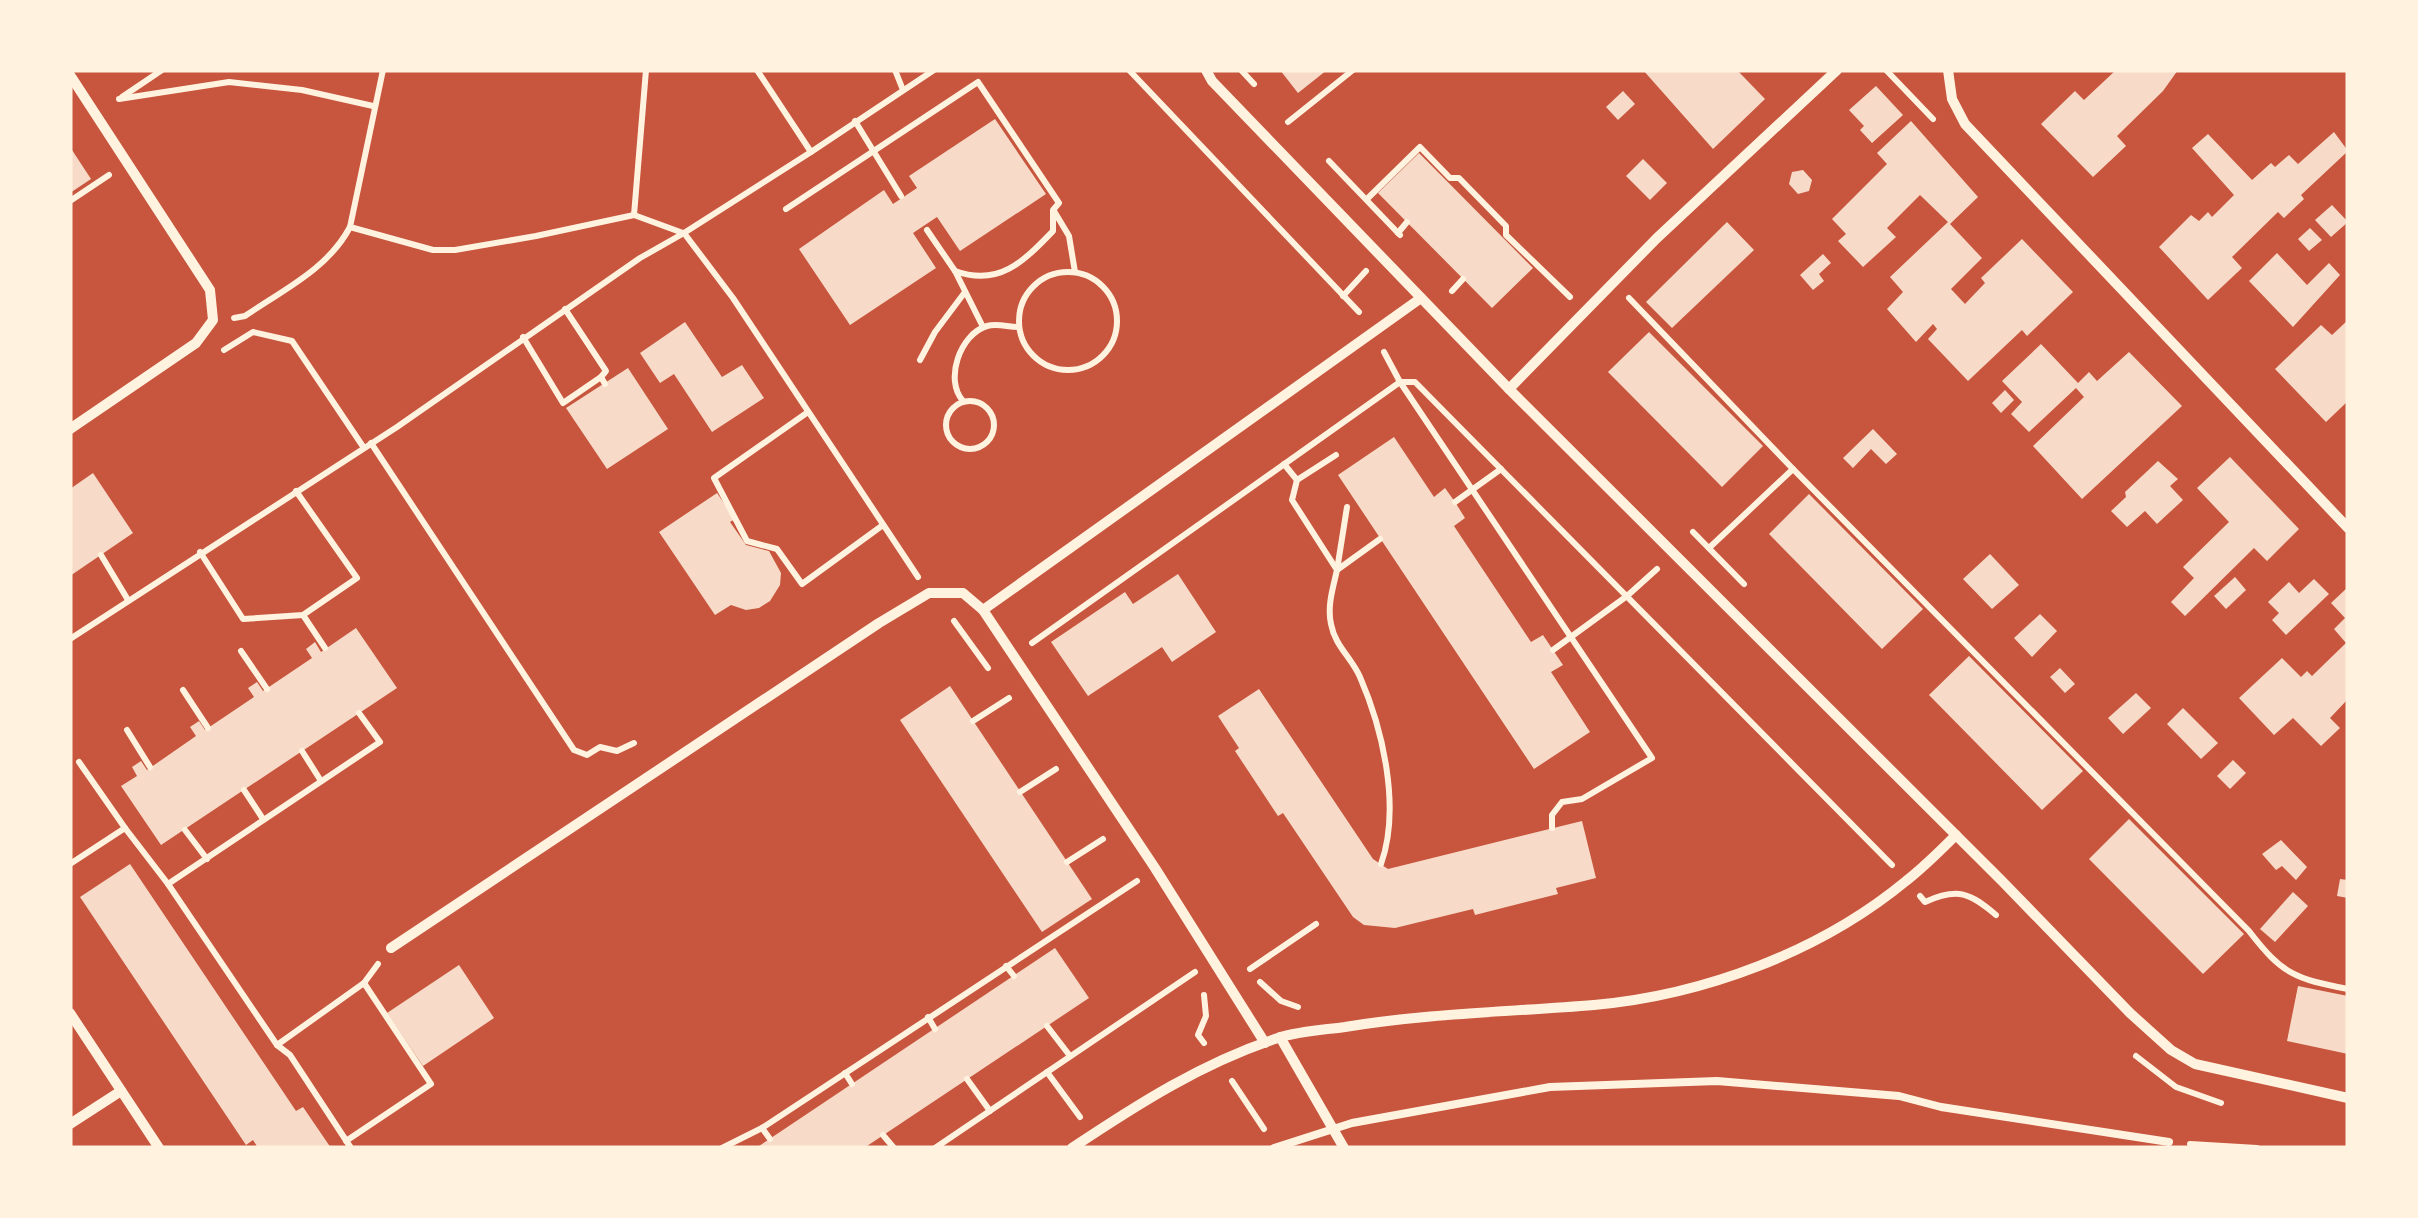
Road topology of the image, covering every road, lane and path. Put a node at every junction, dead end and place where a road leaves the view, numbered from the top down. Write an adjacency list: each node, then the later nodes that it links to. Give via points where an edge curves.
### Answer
1 (162, 70): 14 (path)
2 (383, 70): 15 (path)
3 (646, 70): 28 (path)
4 (758, 70): 20 (path)
5 (895, 70): 13 (path)
6 (934, 70): 13 (path)
7 (1130, 70): 49 (path)
8 (1206, 70): 42 (street)
9 (1353, 70): 18 (path, via 1288,122)
10 (1836, 70): 54 (street)
11 (1948, 70): 69 (street, via 1965,124)
12 (70, 75): 16 (street)
13 (903, 90): 17 (path)
14 (119, 99): 15 (path, via 229,82); 16 (path)
15 (373, 106): 30 (path)
16 (96, 114): 46 (street, via 210,290)
17 (856, 122): 19 (path); 20 (path)
18 (1302, 135)
19 (872, 149): 23 (path); 26 (path); 27 (path, via 978,82 1059,203)
20 (811, 152): 32 (path)
21 (1328, 160): 24 (path)
22 (114, 172): 25 (path)
23 (902, 196)
24 (1368, 200): 33 (path); 45 (path, via 1420,147 1450,178 1459,178 1571,298)
25 (70, 202)
26 (786, 209)
27 (1053, 210): 35 (path, via 1053,231 1022,261 990,277); 36 (path, via 1069,236)
28 (634, 215): 30 (path, via 456,250 407,245); 32 (path)
29 (1407, 222): 33 (path)
30 (350, 227): 46 (path, via 324,262 245,316)
31 (927, 230): 35 (path)
32 (684, 233): 44 (path); 56 (path)
33 (1398, 233): 34 (path)
34 (1413, 249)
35 (954, 271): 40 (path)
36 (1075, 272): 48 (path, via 1058,272 1029,289); 48 (path, via 1094,278 1116,308 1118,327 1099,360 1071,371 1042,364)
37 (1439, 277): 39 (path)
38 (1463, 279): 39 (path)
39 (1452, 291): 43 (path)
40 (966, 292): 47 (path); 52 (path)
41 (1628, 297): 62 (path)
42 (1420, 298): 49 (street); 54 (street)
43 (1463, 303)
44 (565, 309): 50 (path); 50 (path, via 606,371 603,380 563,404)
45 (1560, 310)
46 (213, 320): 57 (street, via 196,342)
47 (983, 327): 48 (path); 55 (path, via 964,347 955,370 956,394)
48 (1019, 327)
49 (1373, 333): 53 (path); 80 (street)
50 (523, 336): 58 (path)
51 (220, 353): 58 (path, via 252,332 292,341)
52 (920, 360)
53 (1400, 382): 60 (path); 61 (path, via 1415,382); 64 (path)
54 (1509, 389): 74 (street)
55 (964, 401): 55 (path, via 951,409 946,427 954,442 972,449 986,442 994,426 988,408)
56 (808, 412): 68 (path); 68 (path, via 714,478 747,541 776,549 802,584)
57 (70, 430)
58 (368, 446): 65 (path); 97 (path, via 574,750 587,755)
59 (1336, 455): 63 (path)
60 (1284, 464): 63 (path); 87 (path)
61 (1500, 469): 64 (path); 78 (path)
62 (1794, 469): 72 (path); 136 (path, via 2274,961 2297,978)
63 (1297, 480): 76 (path, via 1292,500)
64 (1470, 489): 66 (path); 83 (path)
65 (296, 491): 73 (path); 81 (path, via 358,578)
66 (1455, 502)
67 (1347, 507): 76 (path)
68 (882, 525): 77 (path)
69 (2348, 528)
70 (1694, 533): 74 (path)
71 (1380, 539): 76 (path)
72 (1709, 548)
73 (200, 552): 79 (path); 81 (path, via 243,619)
74 (1674, 552): 78 (path); 112 (street)
75 (101, 555): 79 (path)
76 (1337, 570): 119 (path, via 1331,627 1357,672 1384,748 1388,790)
77 (929, 593): 80 (street, via 964,593); 87 (path, via 929,614 956,622 991,673); 129 (street)
78 (1628, 596): 83 (path); 115 (path)
79 (128, 600): 82 (path)
80 (982, 610): 87 (street)
81 (304, 616): 84 (path)
82 (70, 639)
83 (1570, 639): 85 (path); 110 (path, via 1652,758 1582,799 1562,802)
84 (326, 648)
85 (1553, 650)
86 (240, 651): 89 (path)
87 (1013, 656): 120 (street)
88 (1000, 686): 91 (path)
89 (267, 689)
90 (184, 690): 95 (path)
91 (1008, 698): 92 (path); 94 (path)
92 (1018, 712)
93 (359, 714): 103 (path, via 380,742)
94 (973, 721)
95 (208, 728)
96 (127, 730): 101 (path)
97 (634, 744)
98 (302, 751): 103 (path)
99 (1047, 755): 102 (path)
100 (80, 762): 109 (path)
101 (150, 766)
102 (1056, 769): 104 (path); 106 (path)
103 (321, 781): 107 (path)
104 (1066, 783)
105 (244, 790): 107 (path)
106 (1020, 792)
107 (263, 820): 116 (path)
108 (1094, 825): 113 (path)
109 (125, 828): 118 (path); 124 (path)
110 (1552, 828)
111 (185, 830): 116 (path)
112 (1956, 836): 123 (street); 153 (street, via 2171,1050 2232,1075)
113 (1103, 839): 114 (path); 117 (path)
114 (1113, 854)
115 (1886, 858): 122 (path); 123 (path)
116 (207, 859): 124 (path)
117 (1067, 862)
118 (70, 864)
119 (1381, 864)
120 (1155, 868): 125 (path); 131 (street)
121 (1124, 869): 125 (path)
122 (1875, 869)
123 (1906, 882): 128 (path, via 1925,902 1946,892 1966,895); 142 (street, via 1824,936 1774,959 1657,996 1403,1017)
124 (168, 884): 144 (path)
125 (1134, 884): 126 (path); 132 (path)
126 (1144, 898)
127 (1316, 924): 133 (path)
128 (2009, 928)
129 (392, 948)
130 (1183, 958): 134 (path)
131 (1216, 962): 133 (path, via 1239,950); 134 (path); 143 (street)
132 (1006, 966): 135 (path); 139 (path)
133 (1250, 968): 137 (path, via 1281,1002)
134 (1193, 973): 146 (path); 147 (path, via 1204,992 1206,1016 1198,1036)
135 (1014, 976)
136 (2348, 989)
137 (1308, 1007)
138 (70, 1014): 152 (street)
139 (928, 1018): 141 (path); 149 (path)
140 (1047, 1026): 146 (path)
141 (935, 1028)
142 (1280, 1037): 143 (street); 158 (street)
143 (1266, 1044): 147 (street)
144 (277, 1045): 163 (path); 163 (path, via 364,983 431,1084)
145 (2132, 1052): 154 (path, via 2176,1087)
146 (1070, 1056): 148 (path)
147 (1218, 1060): 159 (street); 169 (path)
148 (1046, 1072): 155 (path); 159 (path)
149 (845, 1073): 151 (path); 157 (path)
150 (967, 1079): 155 (path)
151 (852, 1084)
152 (121, 1090): 156 (street); 165 (street)
153 (2348, 1098)
154 (2221, 1103)
155 (990, 1111): 167 (path)
156 (70, 1124)
157 (762, 1128): 161 (path); 166 (path)
158 (1331, 1128): 162 (lane, via 1550,1087 1717,1081 1898,1096); 169 (lane); 170 (street)
159 (1092, 1134): 168 (street)
160 (883, 1135): 164 (path)
161 (770, 1139)
162 (2169, 1142): 171 (path)
163 (348, 1145)
164 (892, 1147)
165 (159, 1148)
166 (722, 1148)
167 (935, 1148)
168 (1072, 1148)
169 (1275, 1148)
170 (1344, 1148)
171 (2257, 1148)

